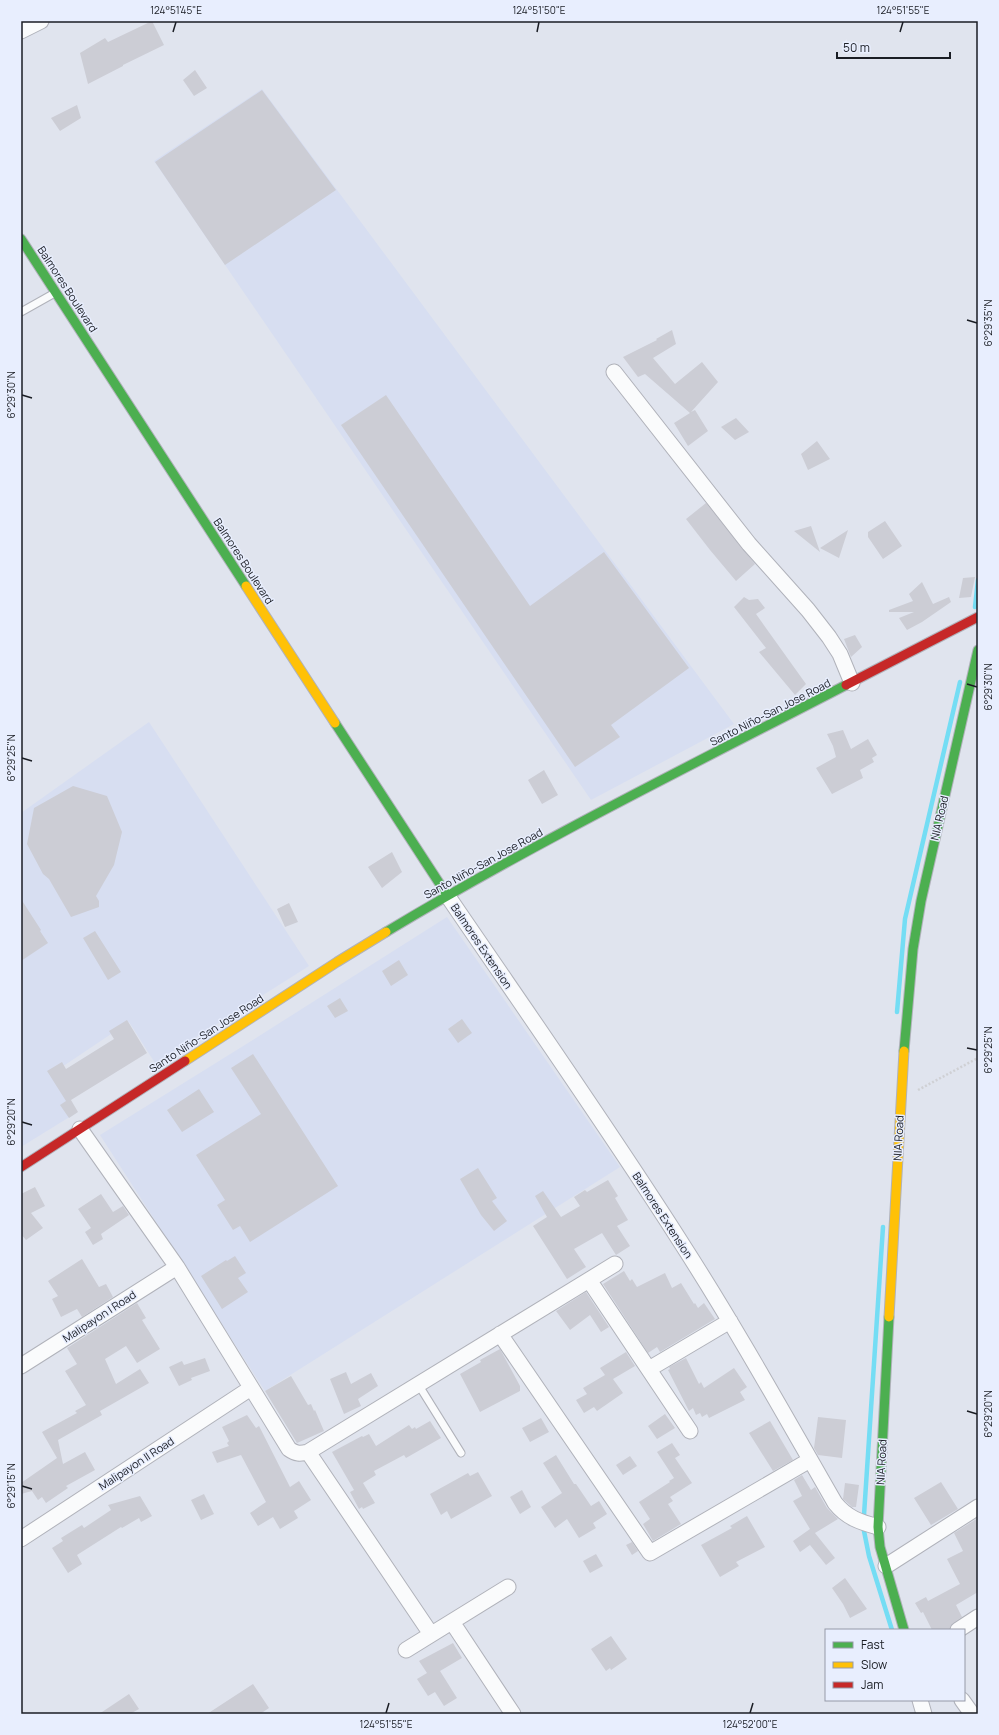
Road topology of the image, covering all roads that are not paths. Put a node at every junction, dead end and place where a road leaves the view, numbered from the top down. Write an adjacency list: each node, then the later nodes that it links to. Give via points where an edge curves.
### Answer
1 (40, 21): 2 (street)
2 (21, 31)
3 (21, 239): 4 (main road, Balmores Boulevard)
4 (55, 292): 5 (lane); 10 (main road, Balmores Boulevard)
5 (21, 312)
6 (614, 372): 9 (street, via 749,544 829,637 840,654)
7 (978, 617): 9 (main road, Santo Niño-San Jose Road)
8 (978, 650): 27 (main road, NIA Road, via 920,901 913,949 900,1095)
9 (852, 683): 10 (main road, Santo Niño-San Jose Road, via 647,788)
10 (447, 895): 11 (main road, Santo Niño-San Jose Road, via 337,962); 16 (street, Balmores Extension, via 629,1162)
11 (80, 1129): 12 (main road, Santo Niño-San Jose Road); 14 (street)
12 (21, 1166)
13 (615, 1264): 15 (street)
14 (176, 1267): 18 (street, Malipayon I Road); 21 (street)
15 (589, 1280): 17 (street); 19 (street)
16 (730, 1321): 19 (street); 25 (street, Balmores Extension)
17 (500, 1334): 20 (street); 25 (street, via 650,1553)
18 (21, 1366)
19 (649, 1369): 22 (street)
20 (418, 1384): 23 (street); 24 (lane)
21 (251, 1388): 23 (street, via 289,1449 294,1453); 28 (street, Malipayon II Road)
22 (690, 1431)
23 (308, 1452): 35 (street)
24 (461, 1453)
25 (810, 1460): 27 (street, Balmores Extension, via 842,1511 850,1518)
26 (978, 1507): 29 (street)
27 (878, 1527): 29 (main road, NIA Road, via 880,1547)
28 (21, 1539)
29 (886, 1566): 33 (main road, NIA Road)
30 (508, 1587): 32 (street)
31 (978, 1617): 34 (street)
32 (452, 1622): 35 (street); 37 (street)
33 (905, 1628)
34 (960, 1629)
35 (431, 1634): 36 (street)
36 (406, 1650)
37 (513, 1714)

